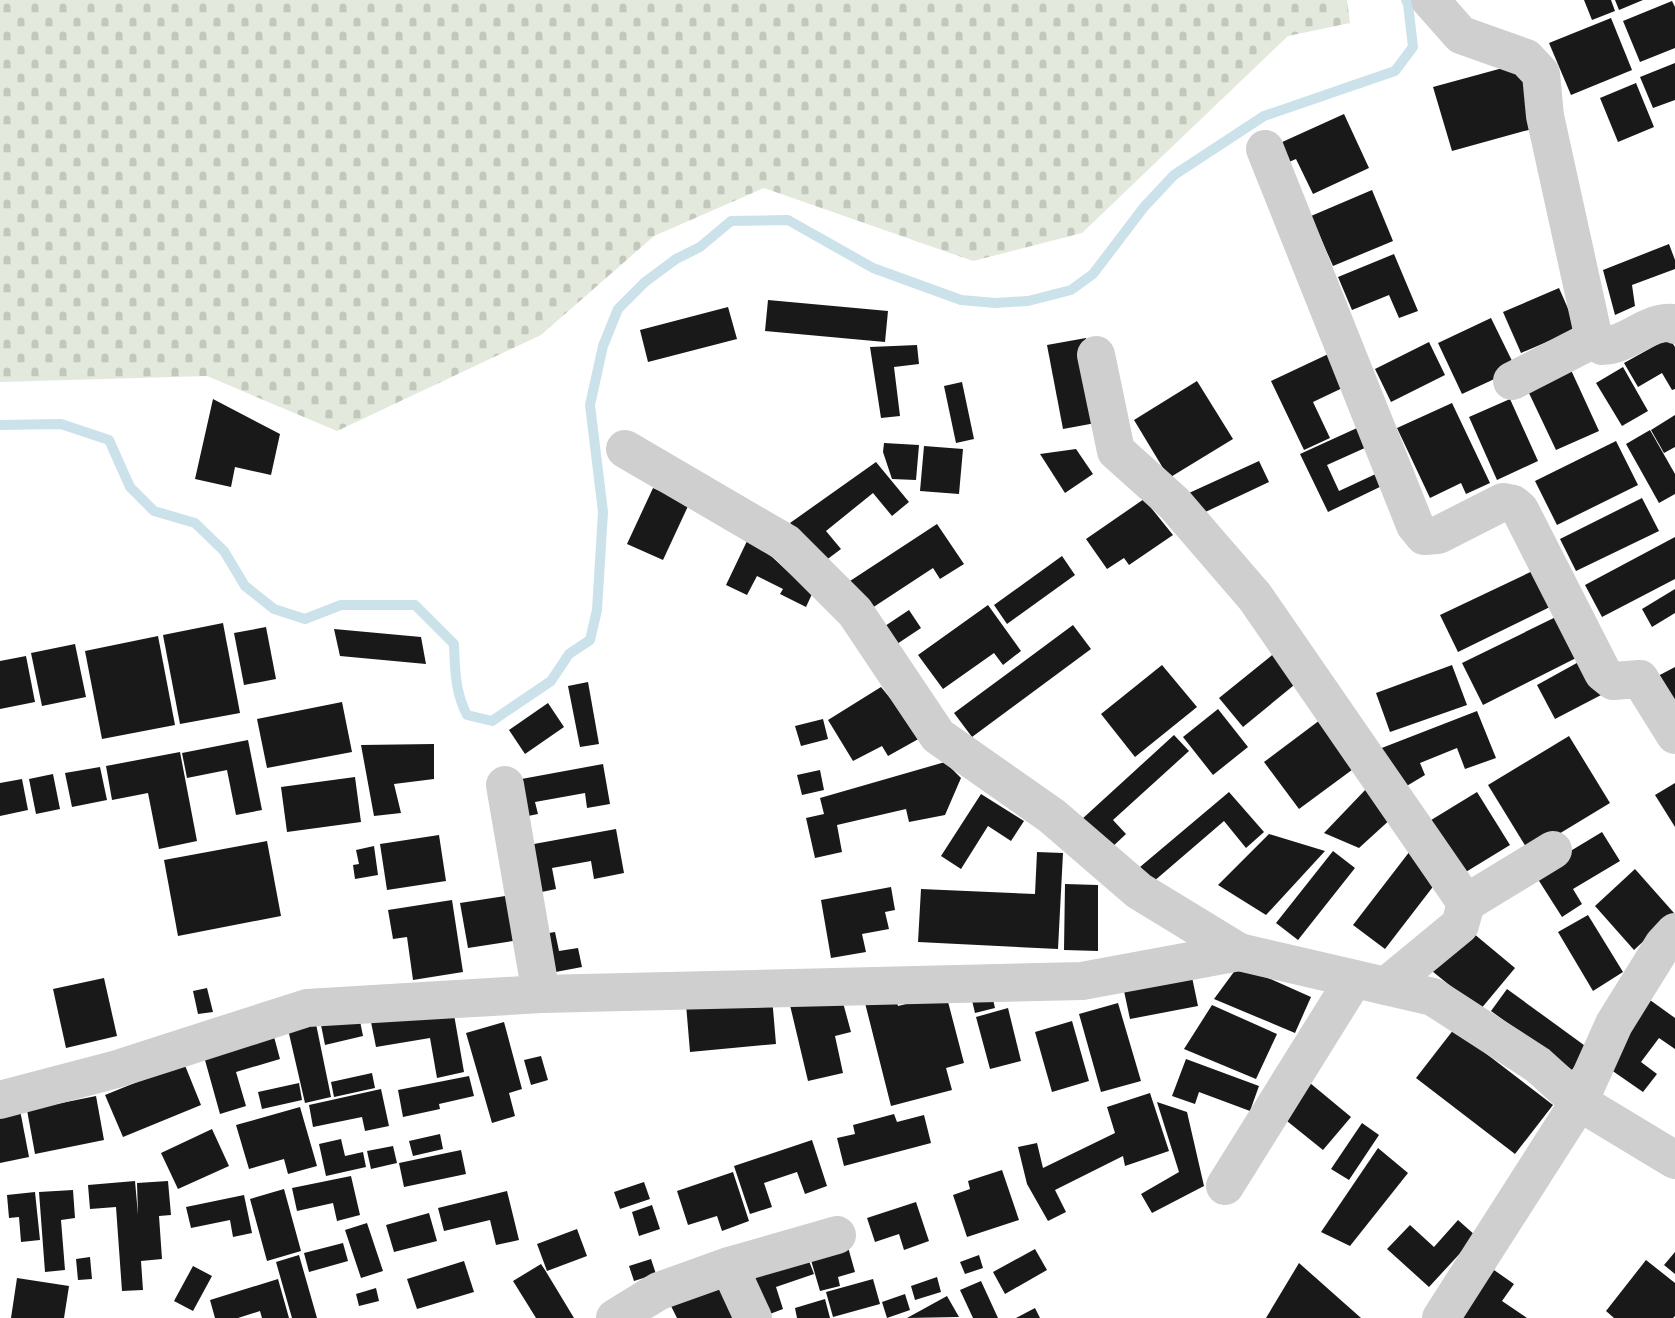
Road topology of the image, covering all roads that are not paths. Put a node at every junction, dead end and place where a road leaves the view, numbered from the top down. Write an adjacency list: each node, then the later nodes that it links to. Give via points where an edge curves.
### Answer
1 (1430, 0): 4 (street, via 1461,36 1526,58 1541,74 1545,116)
2 (1265, 149): 8 (street, via 1415,525 1424,536 1438,536 1503,502 1514,505 1603,673 1613,681 1640,678)
3 (1675, 325): 4 (street, via 1663,322 1612,346 1602,346)
4 (1594, 339): 6 (street)
5 (1096, 355): 11 (street, via 1116,451 1174,503 1255,597)
6 (1512, 381)
7 (625, 449): 13 (street, via 786,543 855,612 938,736 1052,817 1139,891)
8 (1675, 735)
9 (505, 785): 15 (street)
10 (1553, 850): 11 (street)
11 (1466, 903): 14 (street, via 1460,925)
12 (1675, 932): 17 (street, via 1614,1024)
13 (1239, 953): 14 (street); 15 (street, via 1082,981)
14 (1370, 983): 17 (street, via 1433,997 1538,1065); 19 (street)
15 (541, 994): 16 (street, via 307,1008 117,1069)
16 (0, 1100)
17 (1579, 1102): 18 (street); 24 (street)
18 (1675, 1160)
19 (1225, 1186)
20 (837, 1236): 21 (street)
21 (729, 1266): 22 (street, via 659,1291); 23 (street)
22 (615, 1318)
23 (753, 1318)
24 (1441, 1318)

